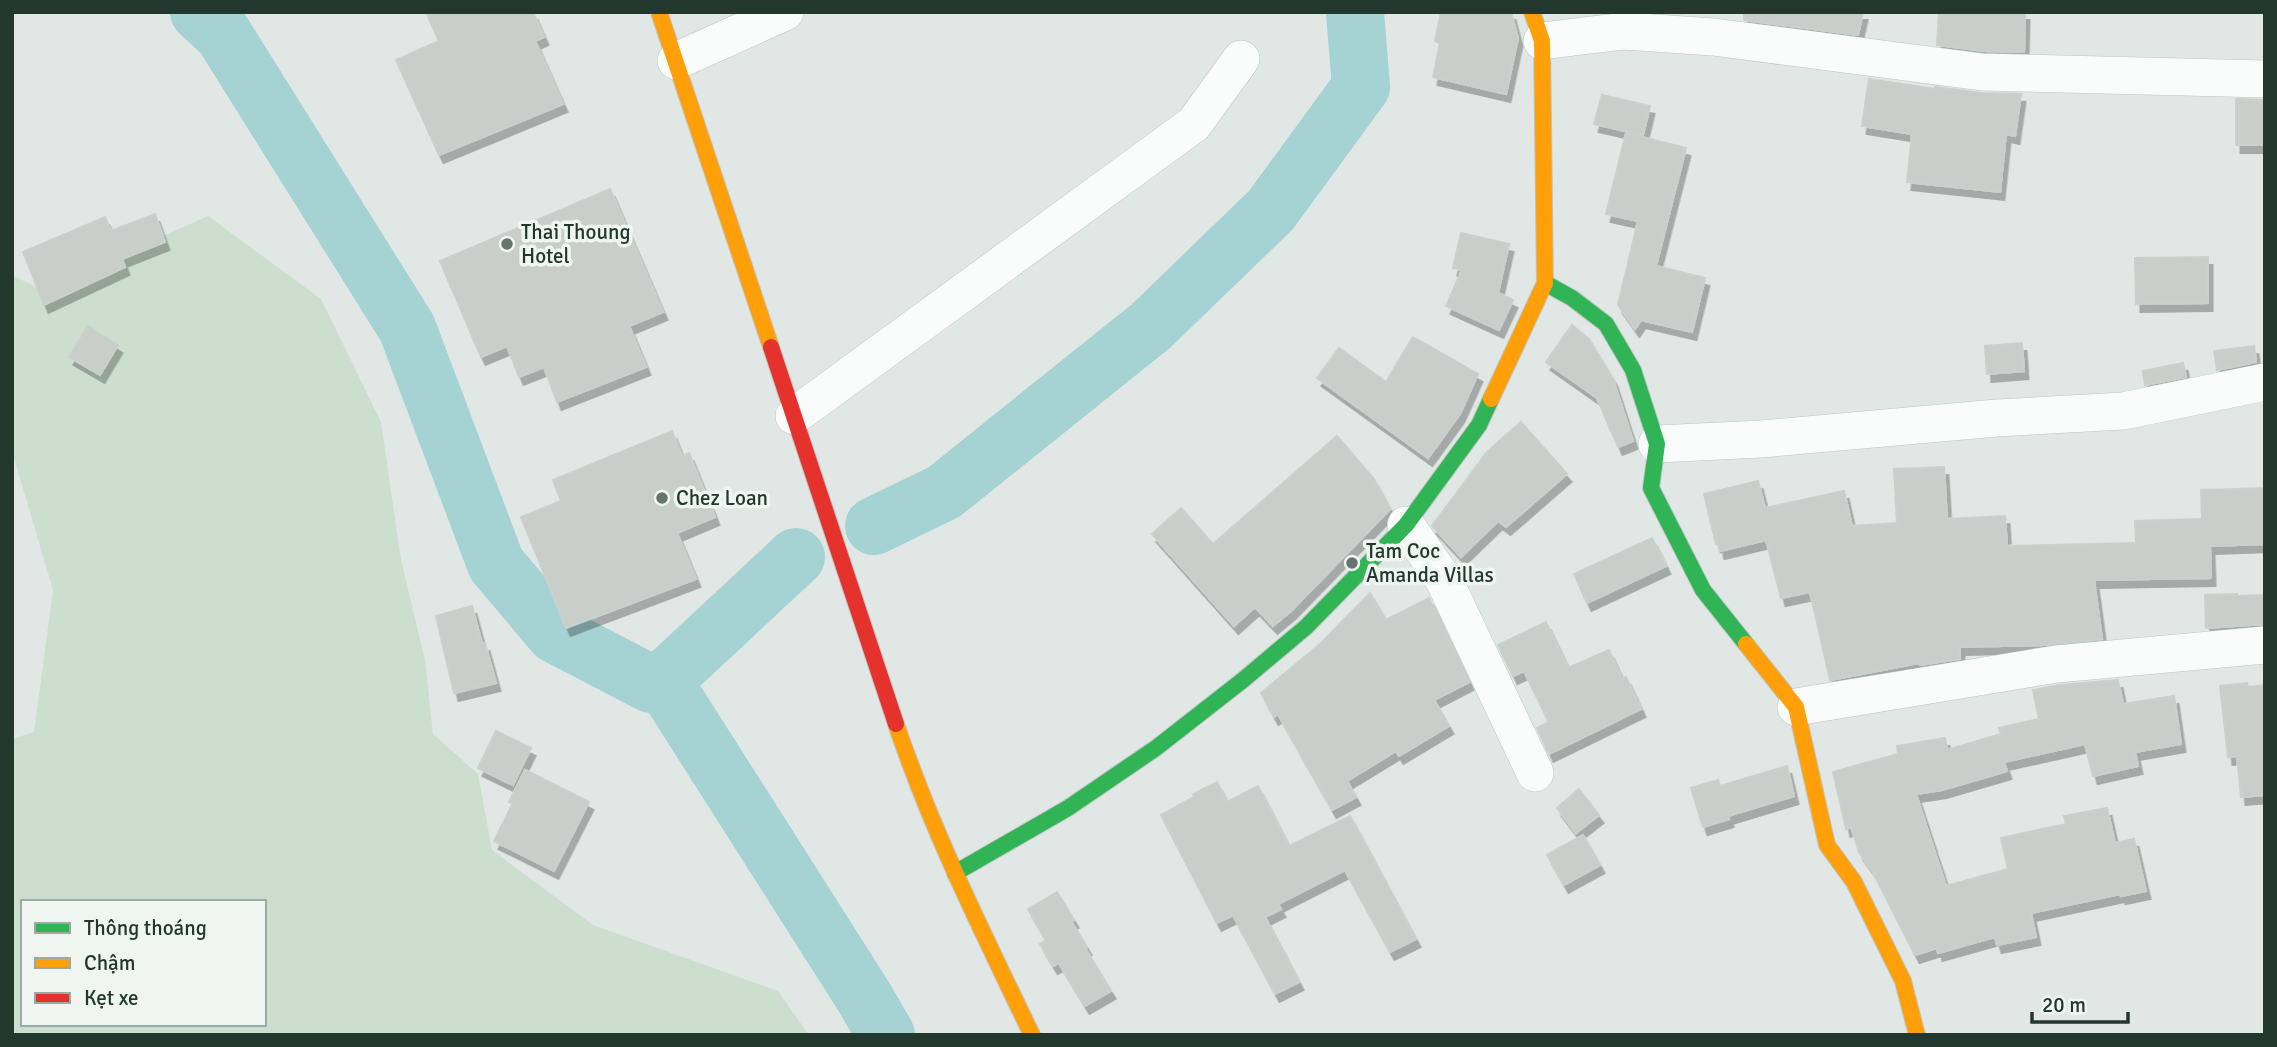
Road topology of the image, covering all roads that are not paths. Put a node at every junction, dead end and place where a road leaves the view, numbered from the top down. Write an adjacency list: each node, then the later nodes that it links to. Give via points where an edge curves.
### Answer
1 (659, 12): 5 (street)
2 (785, 12): 5 (street)
3 (1537, 26): 6 (street, via 1713,37 1982,72); 7 (street)
4 (1241, 59): 9 (street, via 1194,124)
5 (676, 61): 9 (street)
6 (2265, 79)
7 (1545, 283): 10 (street, via 1606,324 1633,370); 11 (street, via 1479,425)
8 (2265, 382): 10 (street, via 2123,411)
9 (794, 416): 15 (street, via 916,783)
10 (1657, 444): 13 (street, via 1651,488 1703,590)
11 (1406, 525): 14 (street, via 1444,580); 15 (street, via 1306,627 1156,748 1068,808)
12 (2265, 645): 13 (street, via 2057,664)
13 (1796, 707): 17 (street, via 1827,845 1854,882 1903,981)
14 (1535, 773)
15 (955, 873): 16 (street)
16 (1032, 1035)
17 (1917, 1035)

